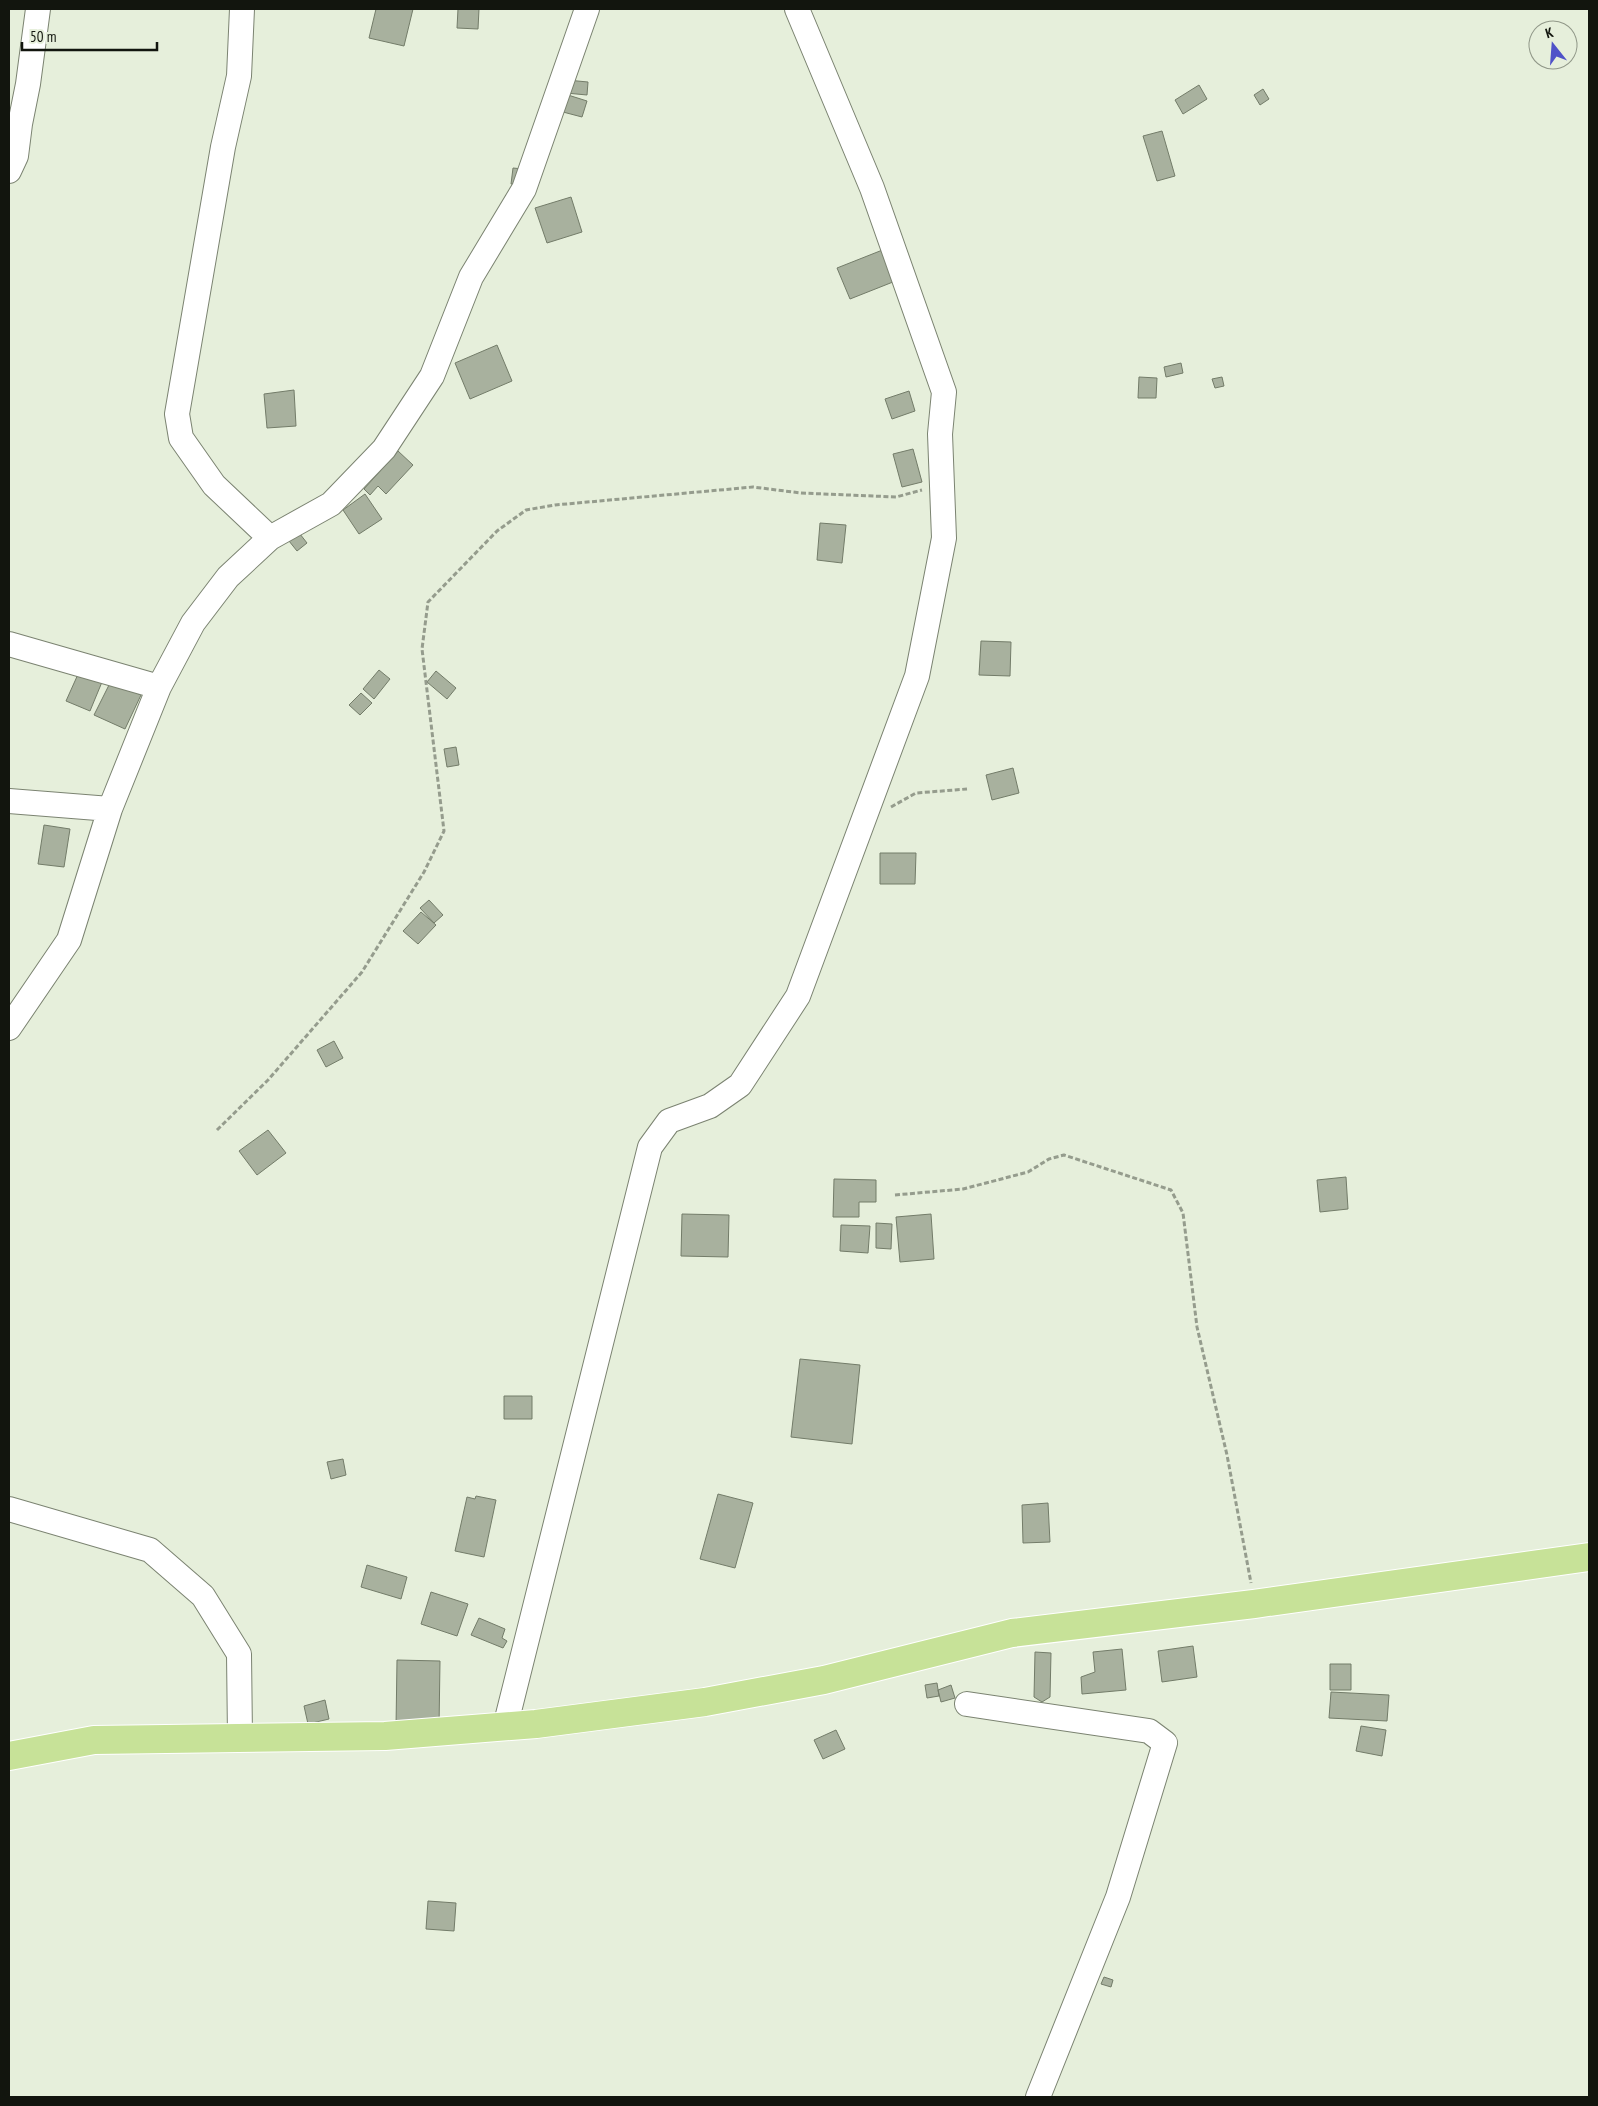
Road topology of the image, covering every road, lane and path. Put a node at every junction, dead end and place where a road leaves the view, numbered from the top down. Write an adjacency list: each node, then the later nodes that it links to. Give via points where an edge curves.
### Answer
1 (38, 9): 5 (street, via 16,156)
2 (242, 9): 7 (street, via 238,76 177,414 181,438 214,485)
3 (586, 9): 7 (street, via 524,189 470,277 432,376 384,449 331,504)
4 (797, 9): 6 (street, via 872,188 944,392 940,434)
5 (9, 171)
6 (941, 484): 15 (path, via 896,497 801,493 753,487 555,504 526,510 497,531 428,602 422,649 444,831 424,872 362,972 268,1080); 21 (street, via 944,538 917,676 798,996 740,1086 710,1106 669,1122 650,1147)
7 (270, 538): 9 (street, via 228,577 193,623)
8 (9, 644): 9 (street)
9 (158, 687): 12 (street)
10 (967, 789): 13 (path, via 916,793)
11 (9, 801): 12 (street)
12 (110, 809): 14 (street, via 69,940)
13 (887, 809)
14 (9, 1028)
15 (217, 1130)
16 (895, 1195): 19 (path, via 963,1189 1028,1172 1049,1158 1064,1155 1171,1190 1183,1213 1197,1327 1227,1455)
17 (9, 1509): 22 (street, via 150,1550 203,1596 239,1654)
18 (1589, 1557): 19 (main road)
19 (1254, 1604): 21 (main road, via 1012,1633 824,1680 706,1702)
20 (967, 1704): 24 (street, via 1149,1731 1165,1743 1118,1898)
21 (505, 1726): 22 (main road, via 385,1736)
22 (240, 1737): 23 (main road, via 94,1740)
23 (9, 1756)
24 (1038, 2097)

